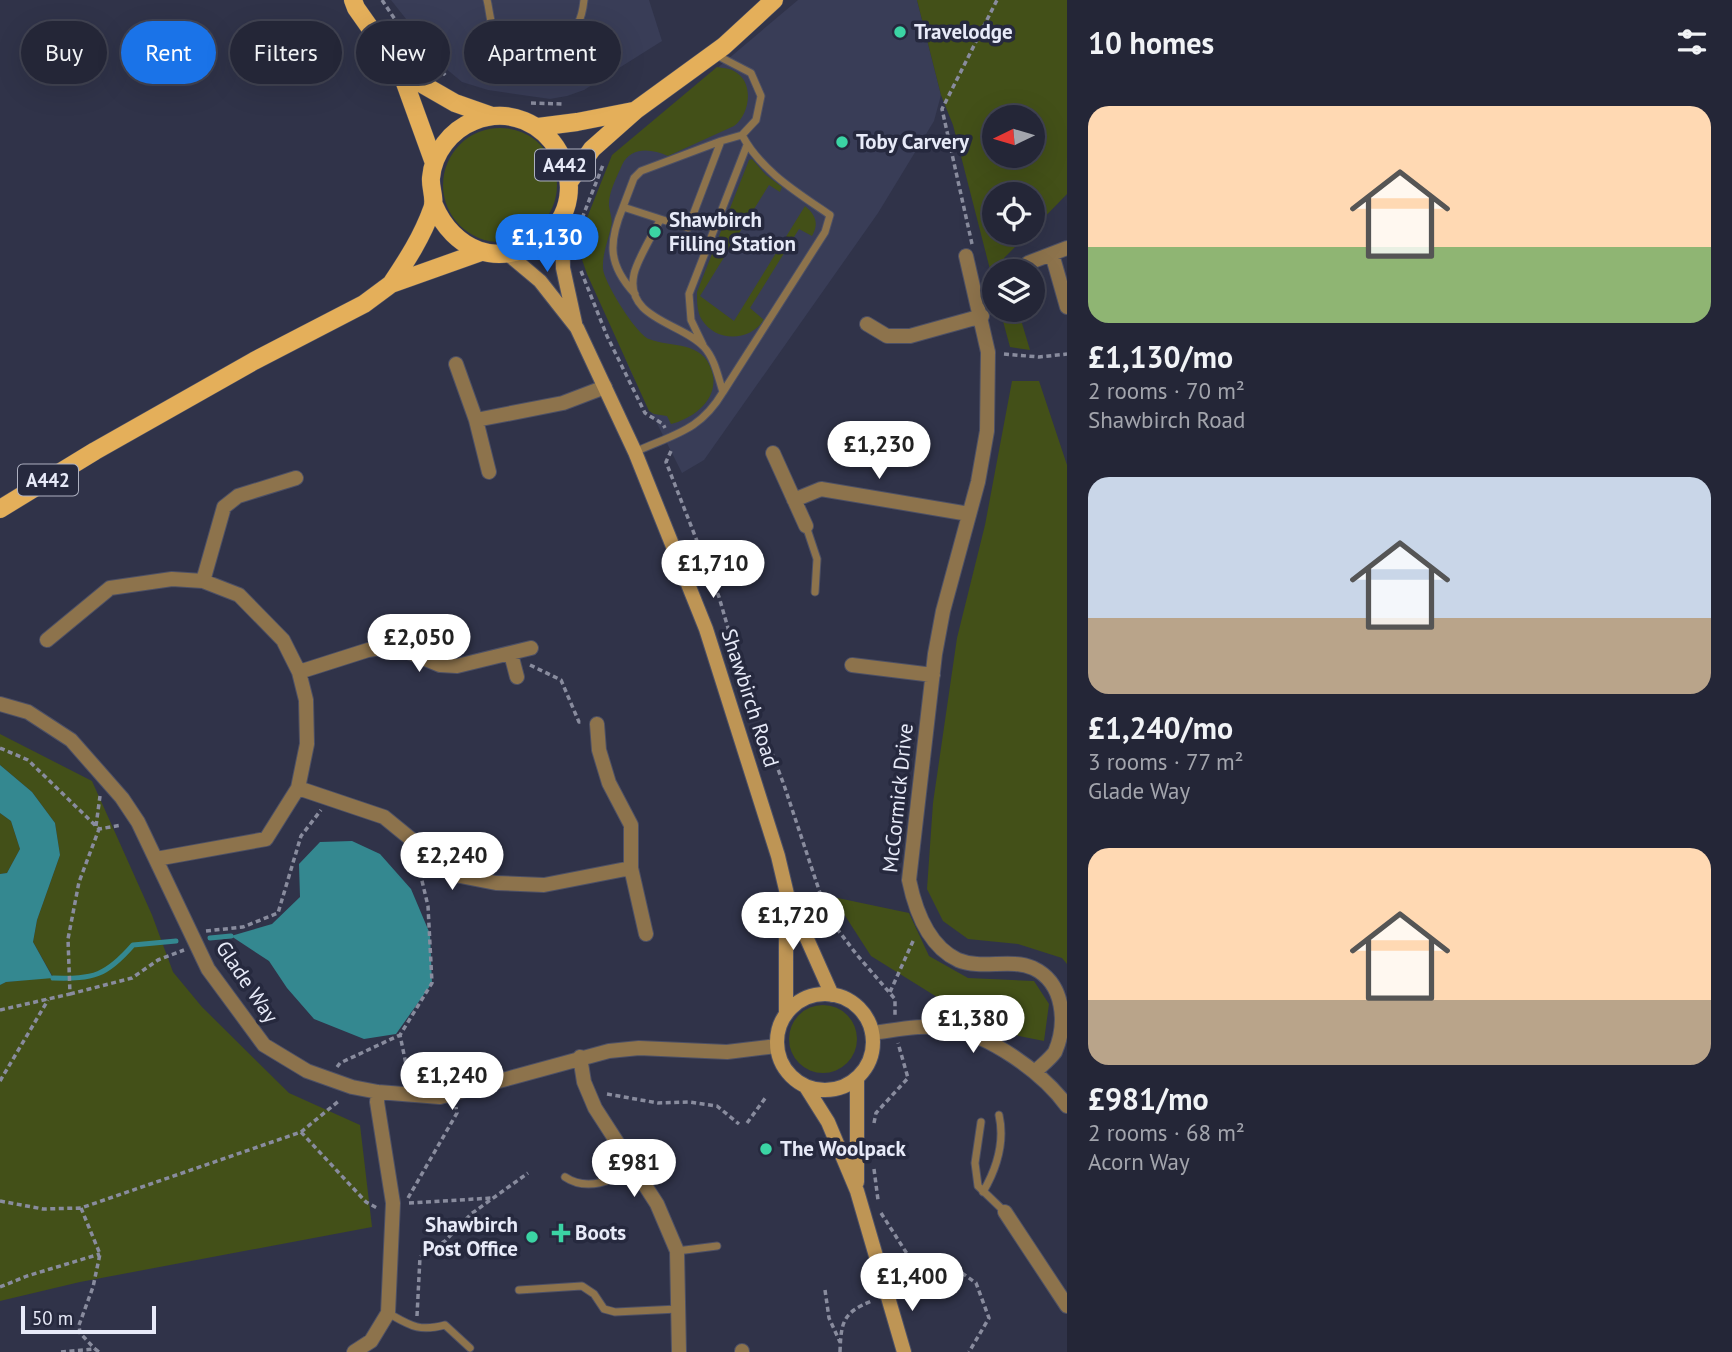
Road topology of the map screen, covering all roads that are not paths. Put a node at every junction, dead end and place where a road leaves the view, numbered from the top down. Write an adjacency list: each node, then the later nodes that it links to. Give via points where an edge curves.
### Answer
1 (353, 0): 5 (main road, A442)
2 (487, 0): 3 (lane, via 501,40 558,41 575,30)
3 (584, 0)
4 (774, 0): 6 (main road)
5 (365, 21)
6 (724, 46): 9 (main road); 12 (lane, via 722,58 751,73 761,96 756,120)
7 (405, 84): 15 (main road, A442)
8 (422, 84): 10 (main road, A442, via 455,103)
9 (636, 110): 11 (main road); 16 (main road, via 592,149)
10 (492, 116): 11 (main road, A442, via 516,117); 15 (main road, via 456,131)
11 (538, 127): 16 (main road, A442, via 564,160)
12 (742, 135): 13 (lane); 14 (lane)
13 (721, 141): 18 (lane, via 641,171); 20 (lane, via 688,228)
14 (747, 145): 34 (lane, via 689,294 691,320); 37 (lane, via 785,185 830,215 825,232)
15 (434, 163): 17 (main road, A442)
16 (569, 182): 19 (main road, A442)
17 (434, 205): 22 (main road, A442, via 450,234); 27 (main road, A442, via 418,242)
18 (623, 207): 20 (lane); 28 (lane, via 613,259)
19 (562, 214): 23 (main road, A442, via 533,246); 33 (main road, Shawbirch Road, via 563,268)
20 (660, 220): 28 (lane, via 634,274)
21 (1067, 248): 24 (street)
22 (481, 252): 23 (main road, A442); 27 (main road, A442)
23 (508, 254): 33 (main road, Shawbirch Road, via 540,281)
24 (1052, 254): 26 (street); 29 (street)
25 (966, 256): 30 (street, McCormick Drive)
26 (1039, 259)
27 (391, 284): 44 (main road, A442, via 364,304 254,361)
28 (635, 295): 34 (lane, via 648,314)
29 (1067, 307)
30 (982, 316): 32 (street, via 910,336 887,336)
31 (983, 322): 45 (street, McCormick Drive, via 988,352 987,431)
32 (867, 324)
33 (577, 327): 36 (main road, Shawbirch Road)
34 (703, 345): 37 (lane)
35 (456, 364): 38 (street)
36 (605, 387): 38 (street, via 563,403); 39 (main road, Shawbirch Road)
37 (723, 391): 39 (lane, via 712,410 693,426)
38 (476, 420): 41 (street)
39 (635, 452): 59 (main road, Shawbirch Road, via 706,629)
40 (773, 453): 43 (street)
41 (489, 472)
42 (296, 478): 47 (street, via 238,496 223,507)
43 (794, 500): 45 (street, via 821,489); 46 (street)
44 (0, 509)
45 (970, 514): 53 (street, McCormick Drive, via 943,611)
46 (806, 526): 48 (lane, via 817,559)
47 (203, 581): 49 (street, via 172,579 110,588); 52 (street, via 239,595 283,640)
48 (815, 592)
49 (47, 640)
50 (531, 649): 52 (street, via 514,665 457,666 440,665 394,646)
51 (852, 665): 53 (street)
52 (299, 672): 56 (street, via 306,700 307,744)
53 (933, 675): 66 (street, McCormick Drive, via 909,880 914,903 922,921 958,960 1033,968 1050,980 1061,997 1065,1019 1056,1050)
54 (0, 704): 57 (street, Glade Way, via 28,712 71,740 122,798)
55 (597, 724): 58 (street, via 609,783 631,825)
56 (298, 788): 57 (street, via 266,839); 58 (street, via 384,817 455,875 544,885)
57 (156, 859): 69 (street, Glade Way, via 208,969 264,1045 307,1071)
58 (631, 868): 60 (street)
59 (787, 894): 61 (main road, Shawbirch Road); 62 (main road, Shawbirch Road)
60 (646, 934)
61 (832, 995): 62 (main road, via 806,998); 63 (main road, via 862,1012)
62 (786, 1014): 64 (main road)
63 (872, 1033): 66 (street, via 949,1028 984,1040); 67 (main road, via 867,1065)
64 (777, 1046): 65 (street, Glade Way, via 727,1052 639,1048); 68 (main road, via 786,1070)
65 (580, 1057): 69 (street, Glade Way, via 439,1097); 73 (street, via 595,1108)
66 (1036, 1071): 70 (street)
67 (857, 1078): 68 (main road, via 833,1090); 75 (main road)
68 (806, 1087): 75 (main road, via 828,1122)
69 (378, 1092): 83 (street, via 393,1210)
70 (1067, 1106)
71 (999, 1115): 76 (lane, via 1000,1146)
72 (981, 1122): 76 (lane, via 975,1163)
73 (636, 1168): 74 (lane, via 609,1182 576,1184); 79 (street)
74 (565, 1177)
75 (857, 1191): 85 (main road)
76 (983, 1192): 77 (lane)
77 (1005, 1212): 81 (street)
78 (717, 1246): 79 (lane)
79 (677, 1251): 82 (street)
80 (519, 1290): 82 (lane, via 582,1286 604,1309 615,1312)
81 (1067, 1306)
82 (678, 1309): 87 (street)
83 (388, 1313): 84 (lane, via 417,1329 445,1325); 86 (street, via 371,1341)
84 (470, 1348)
85 (904, 1350)
86 (354, 1352)
87 (679, 1352)

